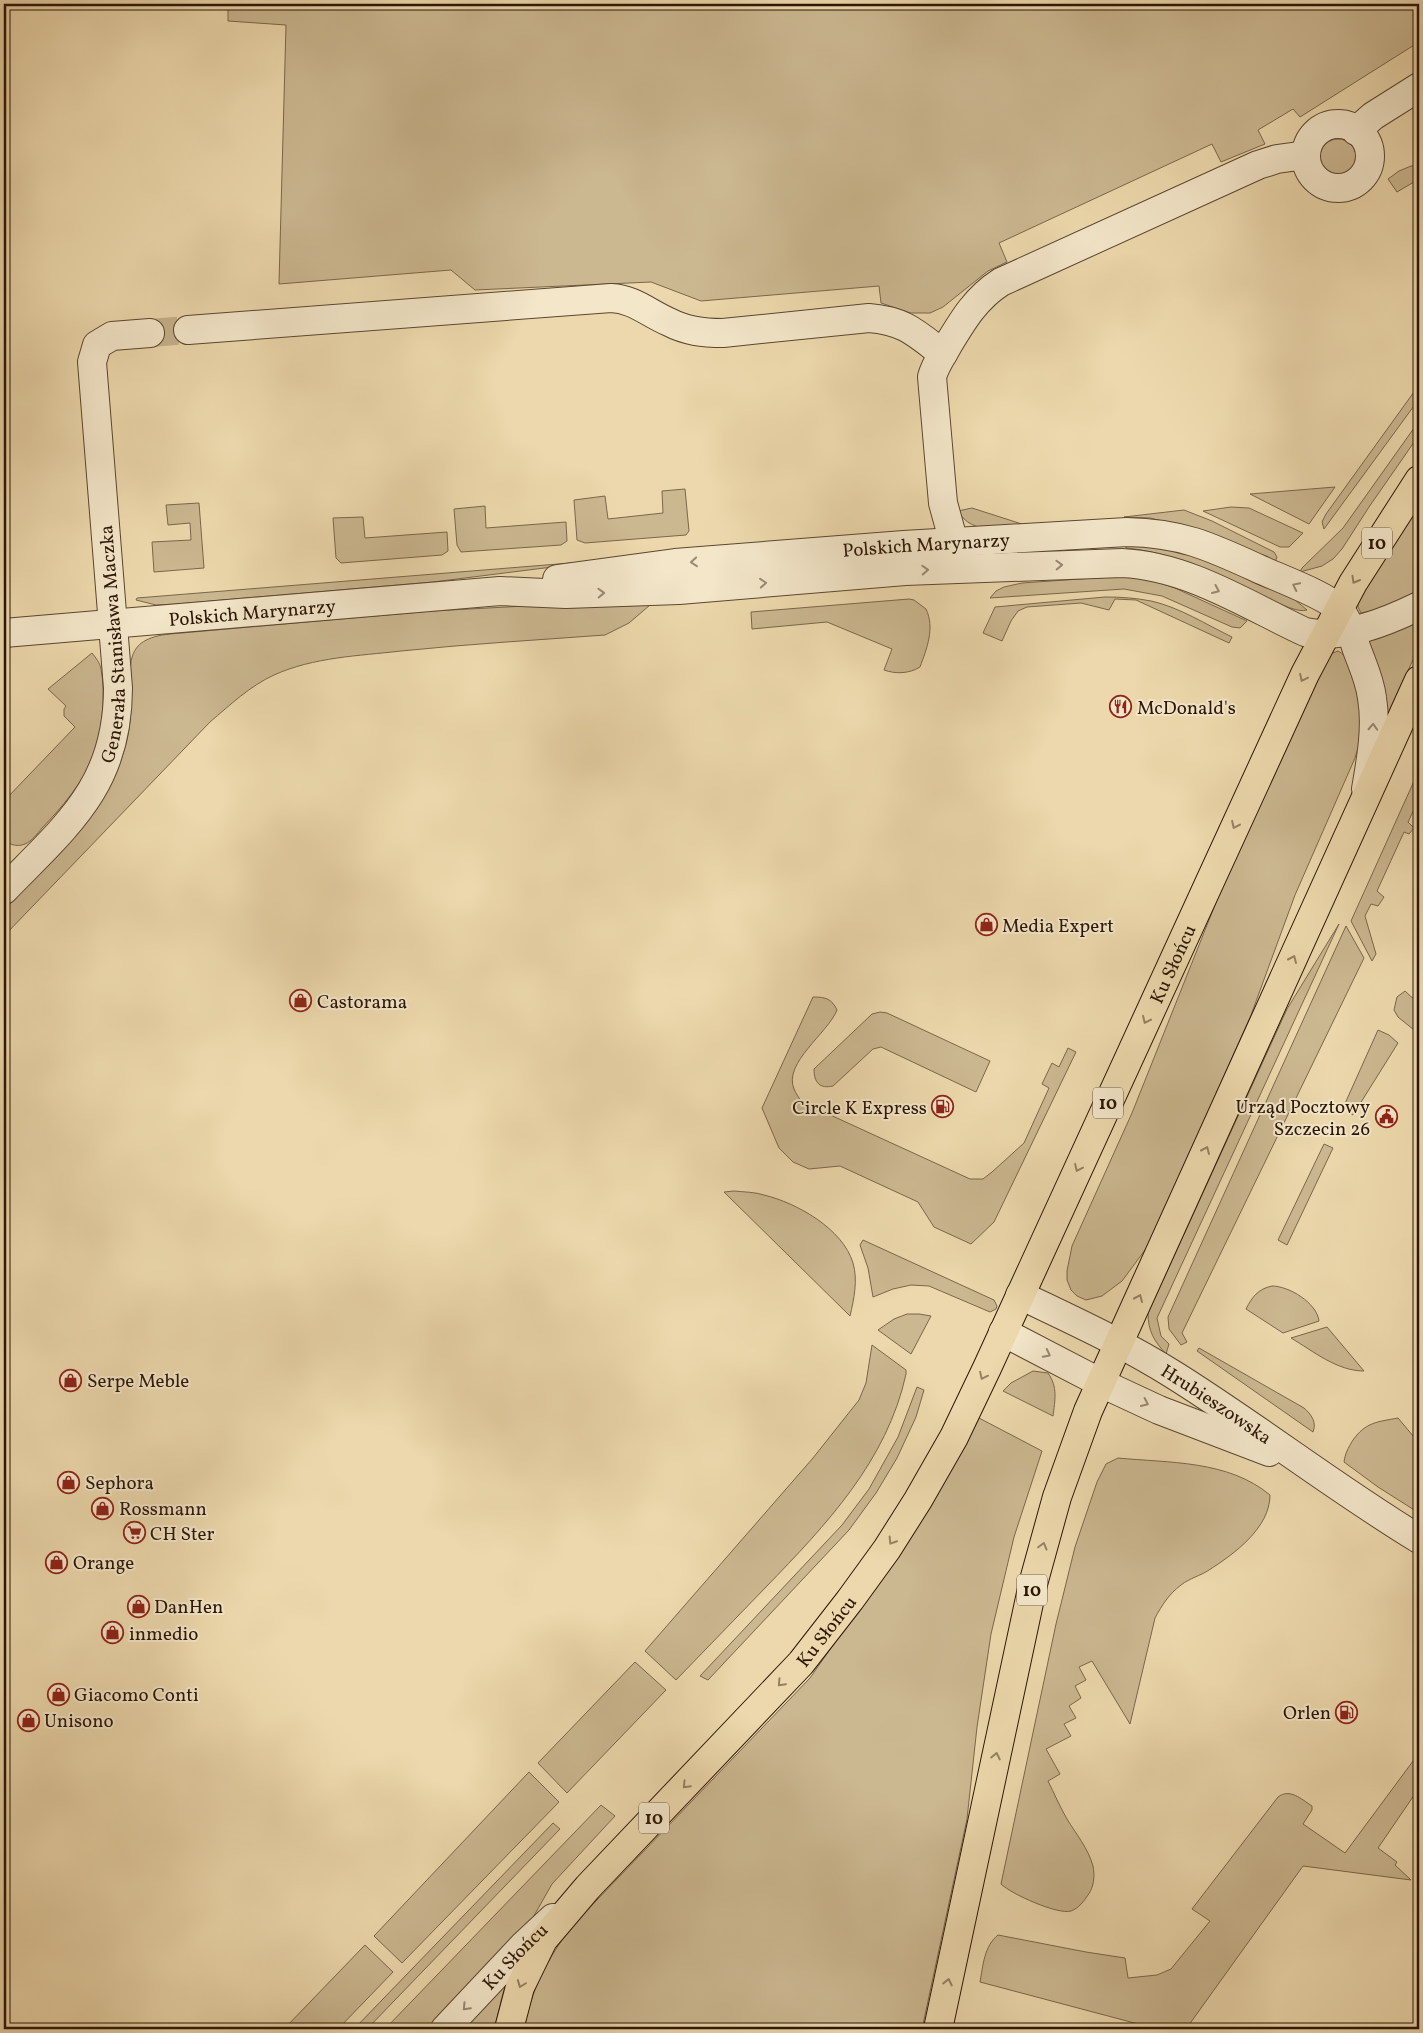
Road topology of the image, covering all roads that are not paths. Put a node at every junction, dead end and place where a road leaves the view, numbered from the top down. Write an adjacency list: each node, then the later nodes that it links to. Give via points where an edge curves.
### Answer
1 (1419, 87): 2 (street)
2 (1356, 131): 3 (street, via 1338,125 1322,129 1311,139); 3 (street, via 1366,143 1369,159 1364,173 1353,184 1334,188 1319,182 1309,170)
3 (1306, 154): 6 (street, via 1262,163 1001,282 972,306)
4 (188, 330): 6 (street, via 611,298 635,303 670,323 705,333 869,318 888,320 904,325)
5 (150, 333): 11 (street, Generała Stanisława Maczka, via 112,336 97,345 92,362)
6 (943, 354): 8 (street, via 934,367 932,377 943,503)
7 (1419, 480): 12 (main road, Ku Słońcu / 10, one-way to 12, via 1368,558)
8 (954, 542): 9 (street, Polskich Marynarzy, one-way to 9, via 675,563 566,577); 12 (street, Polskich Marynarzy, one-way to 8, via 1330,602 1212,547 1167,535 1127,532)
9 (500, 591): 11 (street, Polskich Marynarzy); 12 (street, Polskich Marynarzy, one-way to 12, via 566,594 679,590 905,571 1130,563 1180,574 1305,632)
10 (1419, 606): 12 (street, via 1391,619)
11 (111, 624): 13 (street, Polskich Marynarzy); 16 (street, Generała Stanisława Maczka, via 118,688 117,719 109,753 90,794 71,820)
12 (1338, 624): 15 (street, one-way to 12, via 1371,754 1373,698); 17 (main road, Ku Słońcu / 10, one-way to 17, via 1282,723)
13 (4, 633)
14 (1419, 680): 15 (main road, 10)
15 (1361, 810): 19 (main road, 10, one-way to 15)
16 (4, 890)
17 (1020, 1295): 18 (main road, Ku Słońcu / 10); 19 (street)
18 (1003, 1332): 20 (street, one-way to 20); 23 (main road, Ku Słońcu / 10, one-way to 23, via 941,1461 887,1549 850,1600 801,1662)
19 (1119, 1342): 20 (main road, 10); 21 (street, Hrubieszowska)
20 (1101, 1382): 21 (street, Hrubieszowska, one-way to 21, via 1165,1412); 26 (main road, 10, one-way to 20, via 1040,1556 1072,1453)
21 (1312, 1469): 22 (street, Hrubieszowska)
22 (1419, 1539)
23 (588, 1887): 24 (street, Ku Słońcu, one-way to 24, via 523,1946); 25 (main road, Ku Słońcu / 10, one-way to 25, via 534,1954 520,1986)
24 (446, 2029)
25 (509, 2029)
26 (938, 2029)

